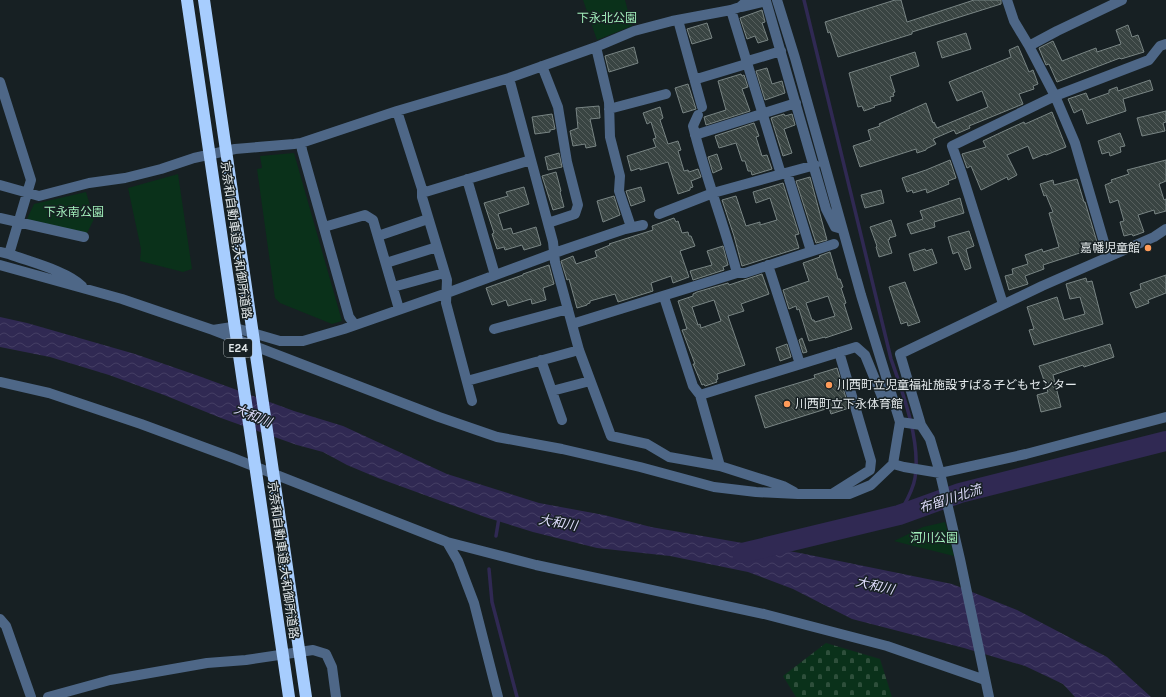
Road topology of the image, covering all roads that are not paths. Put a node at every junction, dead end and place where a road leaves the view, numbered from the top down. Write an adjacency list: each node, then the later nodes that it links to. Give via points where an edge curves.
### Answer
1 (187, 0): 95 (highway, 京奈和自動車道;大和御所道路 / E24, bridge)
2 (204, 0): 96 (highway, 京奈和自動車道;大和御所道路 / E24, bridge)
3 (748, 0): 8 (street)
4 (766, 0): 8 (street); 13 (street)
5 (777, 0): 43 (street)
6 (1007, 0): 11 (street, via 1014,21)
7 (1122, 0): 11 (street)
8 (736, 9): 9 (street); 14 (street)
9 (678, 20): 12 (street, via 634,31); 17 (street)
10 (1166, 44): 20 (street, via 1160,46 1149,60)
11 (1029, 46): 20 (street)
12 (596, 47): 15 (street); 22 (street)
13 (781, 51): 14 (street); 21 (street)
14 (747, 63): 17 (street); 24 (street)
15 (542, 66): 16 (street); 39 (street, via 558,107 566,162 578,205 574,214)
16 (509, 78): 23 (street); 27 (street)
17 (694, 78): 25 (street, via 700,111 693,126)
18 (0, 82): 32 (street, via 31,180)
19 (666, 94): 22 (street)
20 (1055, 96): 52 (street, via 1075,143); 63 (street, via 952,146)
21 (796, 103): 24 (street); 28 (street)
22 (610, 109): 42 (street, via 610,137 620,176 619,191)
23 (397, 111): 26 (street); 33 (street)
24 (762, 113): 25 (street); 29 (street, via 780,171)
25 (695, 134): 34 (street)
26 (301, 143): 32 (street, via 235,149 125,178 39,196); 41 (street)
27 (531, 160): 30 (street); 39 (street)
28 (814, 165): 29 (street); 43 (street, via 826,209 835,227)
29 (784, 173): 34 (street); 49 (street, via 788,176)
30 (467, 180): 33 (street); 58 (street)
31 (0, 185): 32 (street)
32 (28, 193): 38 (street)
33 (422, 193): 37 (street)
34 (713, 193): 35 (street); 57 (street)
35 (659, 214)
36 (0, 218): 38 (street)
37 (428, 219): 45 (street); 48 (street)
38 (19, 222): 46 (street); 50 (street)
39 (548, 223): 51 (street)
40 (643, 225): 42 (street)
41 (324, 227): 45 (street, via 365,215 373,220); 67 (street, via 349,317)
42 (631, 227): 51 (street)
43 (842, 229): 79 (street)
44 (1166, 229): 52 (street, via 1154,237)
45 (378, 236): 53 (street)
46 (84, 237)
47 (834, 244): 49 (street)
48 (437, 247): 53 (street); 56 (street)
49 (812, 251): 55 (street)
50 (5, 253): 60 (street, via 68,276 78,281)
51 (554, 253): 58 (street); 65 (street)
52 (1108, 256): 63 (street)
53 (386, 263): 59 (street)
54 (0, 265): 60 (street)
55 (768, 265): 57 (street); 73 (street)
56 (444, 273): 59 (street); 61 (street)
57 (737, 274): 62 (street)
58 (495, 275): 61 (street)
59 (393, 287): 64 (street)
60 (85, 289): 69 (street)
61 (447, 293): 64 (street); 74 (street, via 446,303)
62 (664, 297): 66 (street); 78 (street, via 693,386)
63 (1003, 304): 84 (street, via 900,354)
64 (399, 309): 67 (street)
65 (568, 309): 66 (street); 68 (street)
66 (572, 324): 70 (street)
67 (355, 325): 69 (street, via 303,341 280,341 232,327)
68 (494, 329)
69 (213, 330): 88 (street, via 497,437 624,463 714,487)
70 (579, 350): 72 (street); 75 (street)
71 (839, 352): 73 (street); 79 (street, via 856,347 865,356 883,399); 89 (street, via 871,461 870,470)
72 (541, 360): 74 (street); 77 (street)
73 (800, 364): 78 (street)
74 (467, 381): 80 (street)
75 (590, 381): 77 (street); 86 (street, via 611,436 647,444 669,457)
76 (0, 382): 90 (street, via 49,393 141,424)
77 (552, 391): 82 (street)
78 (700, 394): 86 (street)
79 (892, 400): 83 (street)
80 (472, 401)
81 (1166, 416): 87 (street)
82 (562, 420)
83 (902, 422): 84 (street); 85 (street)
84 (920, 424): 87 (street, via 930,440)
85 (894, 464): 87 (street, via 921,469); 89 (street, via 871,484 849,494)
86 (720, 466): 88 (street, via 783,486)
87 (941, 477): 92 (street)
88 (798, 494): 89 (street)
89 (832, 494)
90 (447, 542): 92 (street, via 536,565 764,614 887,646); 98 (street, via 458,561 474,603)
91 (0, 619): 93 (street, via 6,626)
92 (985, 678): 99 (street)
93 (31, 697)
94 (48, 697): 97 (street, via 110,680 313,650 326,654 332,667)
95 (289, 697)
96 (306, 697)
97 (336, 697)
98 (498, 697)
99 (989, 697)

